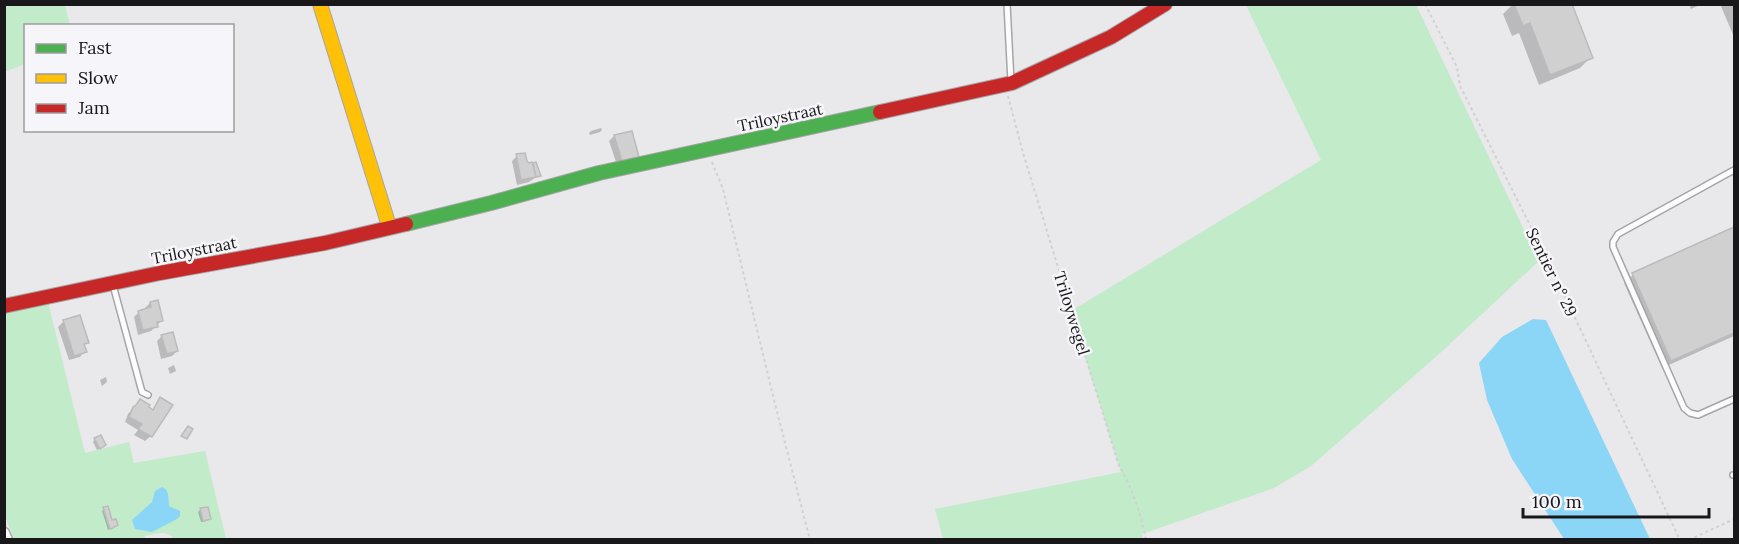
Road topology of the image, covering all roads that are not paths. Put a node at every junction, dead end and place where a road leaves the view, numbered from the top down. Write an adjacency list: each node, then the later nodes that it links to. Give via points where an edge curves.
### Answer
1 (320, 4): 6 (street)
2 (1007, 4): 4 (lane)
3 (1166, 4): 4 (street, Triloystraat, via 1111,37)
4 (1008, 84): 6 (street, Triloystraat, via 599,173)
5 (1734, 170): 10 (lane, via 1618,234 1613,242 1684,408 1698,415)
6 (389, 226): 7 (street, Triloystraat, via 325,243)
7 (113, 283): 8 (street, Triloystraat); 9 (lane, via 142,392)
8 (4, 306)
9 (148, 395)
10 (1734, 399)
11 (4, 533): 12 (street)
12 (7, 540)

